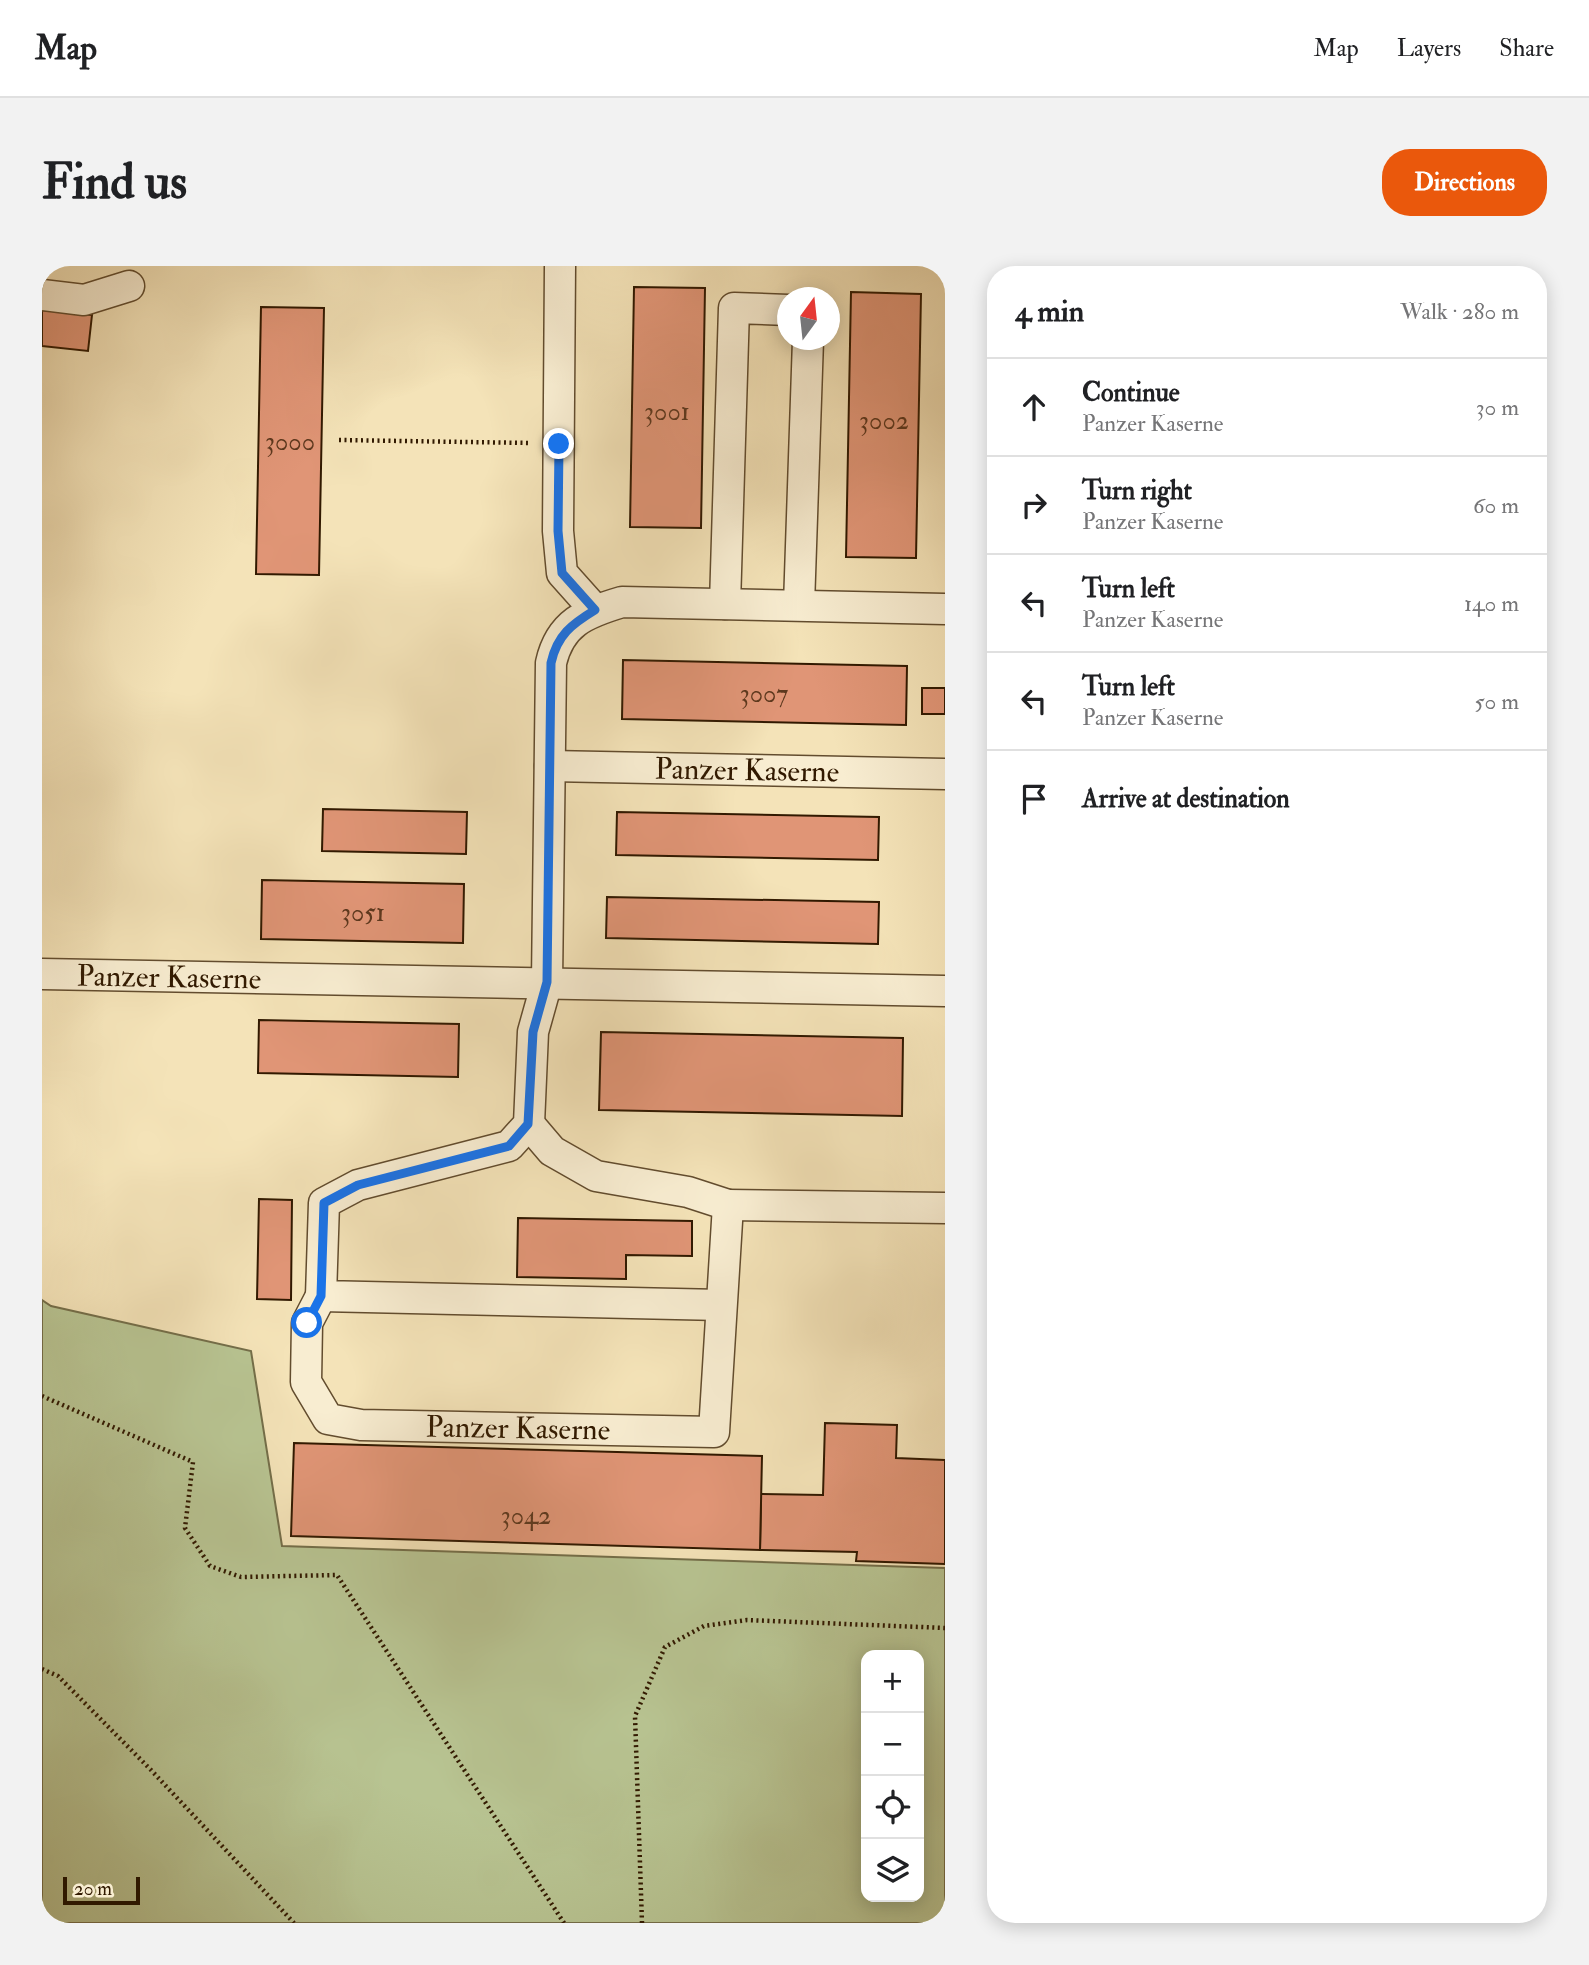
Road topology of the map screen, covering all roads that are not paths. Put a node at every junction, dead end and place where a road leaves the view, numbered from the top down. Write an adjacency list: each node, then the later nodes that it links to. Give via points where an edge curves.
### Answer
1 (560, 266): 9 (street, via 558,531 562,573)
2 (129, 286): 3 (street, via 84,300)
3 (42, 295)
4 (777, 310): 6 (street, via 734,308)
5 (807, 350): 7 (street)
6 (725, 604): 7 (street); 9 (street, via 622,602)
7 (799, 606): 8 (street)
8 (945, 609)
9 (595, 610): 10 (street, via 571,625 556,642 551,663)
10 (550, 766): 11 (street, Panzer Kaserne); 13 (street)
11 (945, 774)
12 (42, 974): 13 (street, Panzer Kaserne)
13 (547, 982): 14 (street, Panzer Kaserne); 15 (street, via 533,1032)
14 (945, 991)
15 (528, 1124): 16 (street, via 552,1152 596,1176 688,1192); 18 (street, Panzer Kaserne, via 509,1146 358,1185 324,1203)
16 (728, 1205): 17 (street); 19 (street, Panzer Kaserne)
17 (945, 1208)
18 (321, 1296): 19 (street); 19 (street, Panzer Kaserne, via 307,1323 306,1382 328,1419 361,1426 714,1432)
19 (721, 1305)

